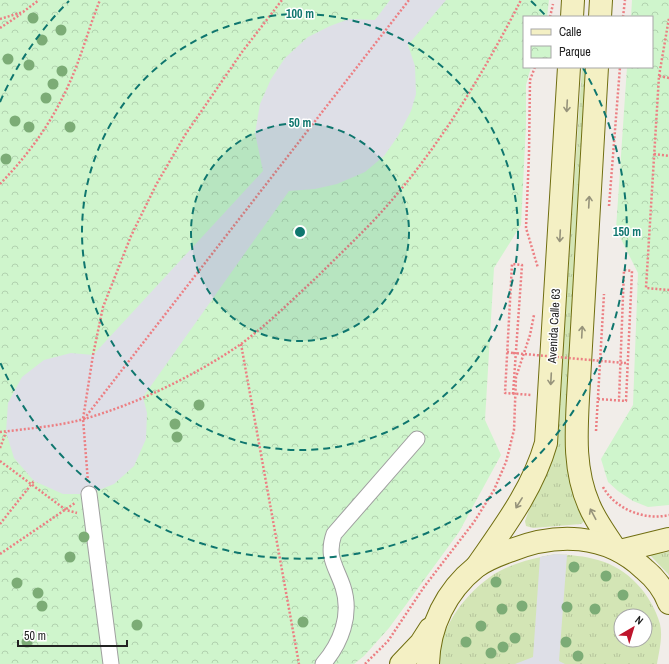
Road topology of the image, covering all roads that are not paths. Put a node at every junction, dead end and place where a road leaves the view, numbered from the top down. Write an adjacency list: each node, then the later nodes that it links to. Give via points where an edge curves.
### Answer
1 (573, 0): 3 (main road)
2 (602, 0): 4 (main road)
3 (572, 16)
4 (600, 16)
5 (569, 68): 11 (main road, Avenida Calle 63, one-way to 11, via 546,443 534,476)
6 (598, 68): 10 (main road, one-way to 6, via 588,504 576,452 588,399)
7 (417, 439): 15 (street, via 334,534 330,553 342,586 346,610 343,632)
8 (89, 494): 14 (street)
9 (669, 539): 10 (main road)
10 (617, 549): 11 (main road, via 577,538 553,539 517,547); 12 (main road, via 635,560 654,578)
11 (477, 566): 13 (main road, via 458,585)
12 (669, 603)
13 (436, 621): 16 (main road, via 421,643); 17 (main road, via 428,650)
14 (111, 664)
15 (323, 664)
16 (401, 664)
17 (428, 664)

